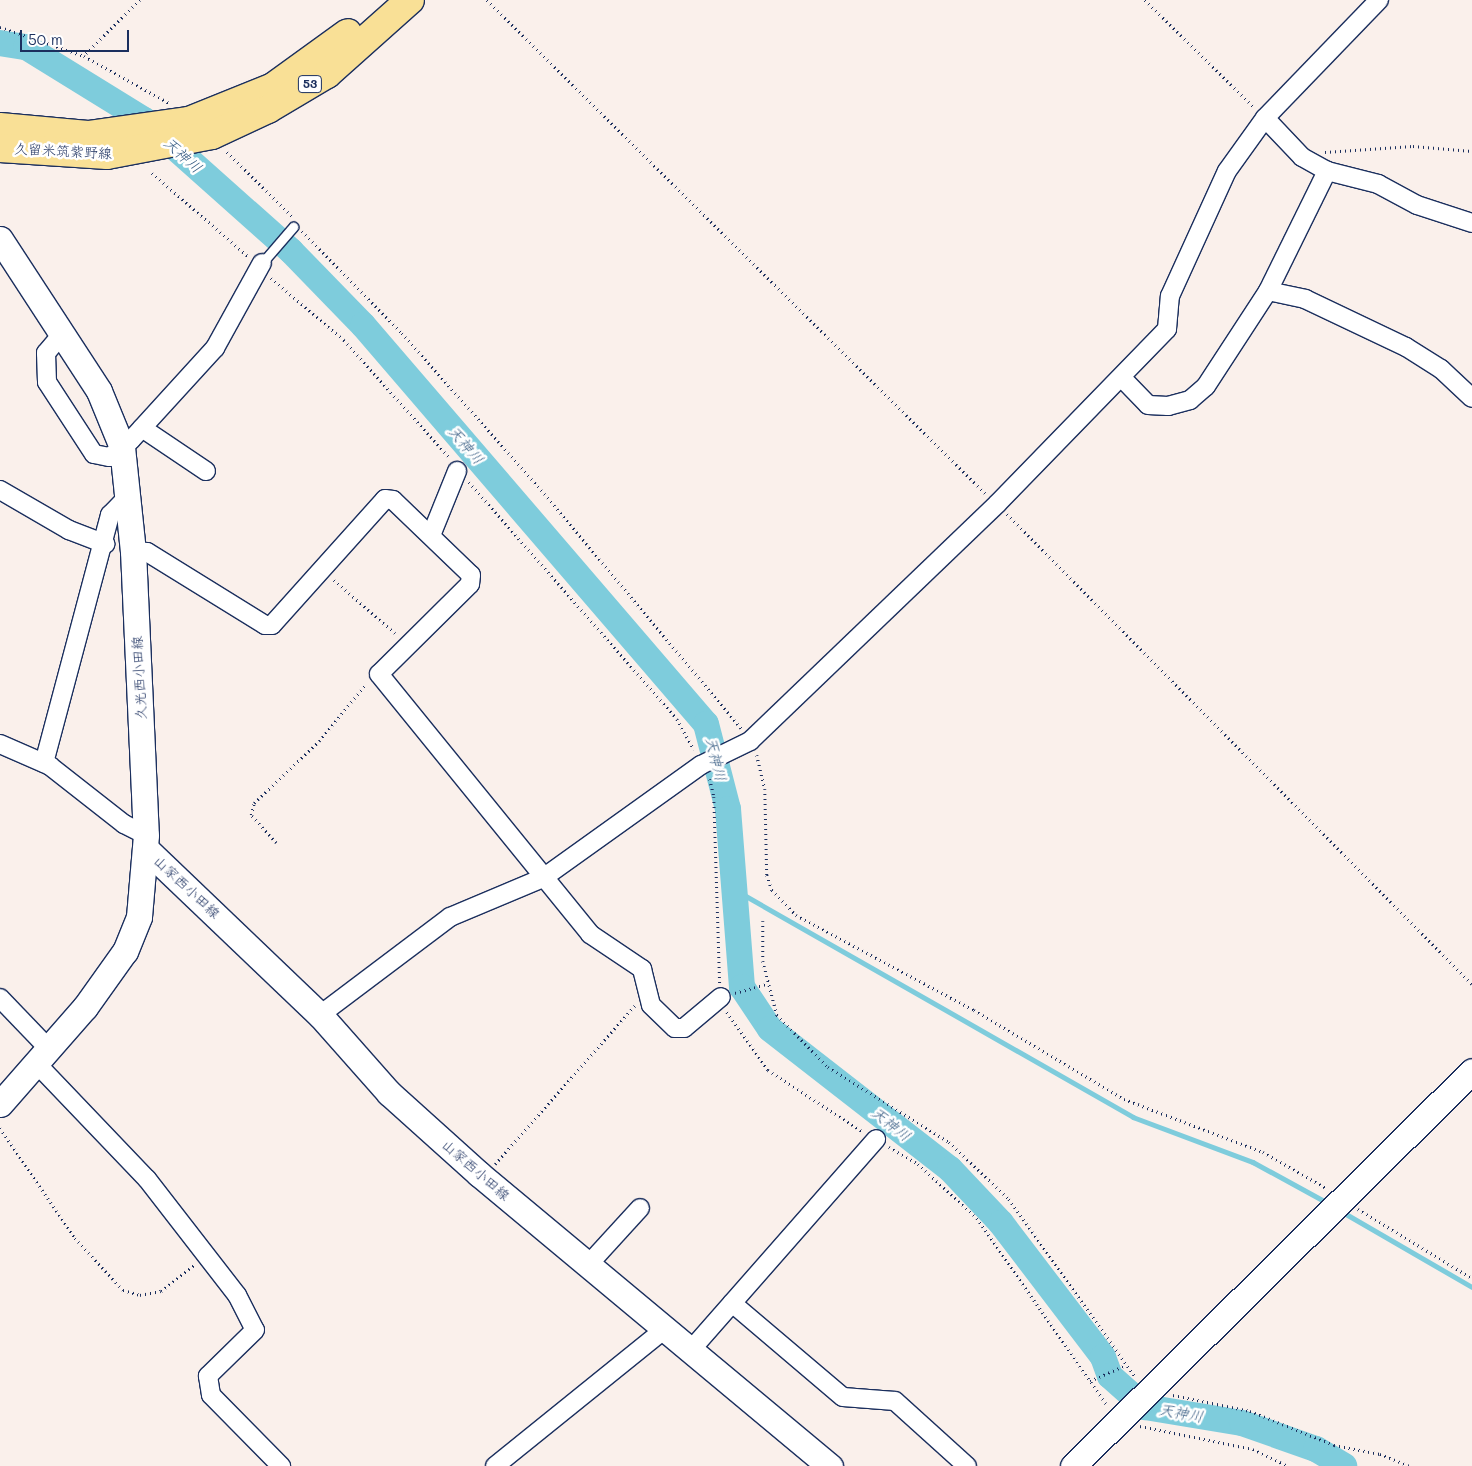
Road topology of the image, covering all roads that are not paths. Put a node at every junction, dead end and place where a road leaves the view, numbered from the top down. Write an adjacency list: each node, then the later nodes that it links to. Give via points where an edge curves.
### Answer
1 (385, 0): 6 (main road, 久留米筑紫野線 / 53, via 335,44 273,88)
2 (410, 0): 6 (main road, 久留米筑紫野線 / 53, via 327,74 268,109)
3 (1379, 0): 4 (street)
4 (1265, 118): 8 (street, via 1302,156); 15 (street, via 1227,171 1170,296 1167,329)
5 (0, 127): 6 (main road, 久留米筑紫野線 / 53, via 88,135)
6 (191, 130): 7 (main road, 久留米筑紫野線 / 53, via 107,155)
7 (0, 148)
8 (1327, 171): 9 (street, via 1378,184 1417,205); 13 (street)
9 (1472, 222)
10 (293, 227): 12 (lane)
11 (0, 239): 14 (main road, 久光西小田線)
12 (260, 265): 17 (street, via 214,348)
13 (1268, 291): 15 (street, via 1206,386 1190,400 1168,406 1148,405); 16 (street, via 1305,299 1406,347)
14 (62, 334): 18 (main road, 久光西小田線, via 99,391); 18 (street, via 46,353 47,382 94,454 110,457)
15 (1122, 378): 29 (street, via 997,504 744,743 703,764)
16 (1470, 390)
17 (142, 428): 18 (street); 20 (street)
18 (122, 448): 22 (main road, 久光西小田線)
19 (457, 471): 23 (street)
20 (206, 472)
21 (0, 490): 24 (street, via 69,530)
22 (130, 494): 24 (street, via 114,508); 25 (main road, 久光西小田線)
23 (432, 532): 25 (street, via 393,500 385,499 272,625 265,625 147,552); 29 (street, via 471,575 470,584 379,674)
24 (105, 544): 27 (street)
25 (133, 552): 28 (main road, 久光西小田線)
26 (0, 744): 27 (street)
27 (44, 763): 28 (street)
28 (146, 842): 32 (main road, 山家西小田線); 33 (main road, 久光西小田線, via 139,917 125,951)
29 (543, 878): 30 (street, via 590,934 642,969 646,996 676,1028 684,1028); 32 (street, via 450,917)
30 (721, 997)
31 (0, 998): 33 (street)
32 (320, 1015): 38 (main road, 山家西小田線, via 389,1093)
33 (42, 1056): 35 (main road, 久光西小田線); 42 (street, via 147,1179 237,1295 255,1330 208,1376 211,1395)
34 (1472, 1071): 46 (main road)
35 (0, 1104)
36 (876, 1139): 39 (street)
37 (640, 1208): 38 (street)
38 (588, 1265): 40 (main road, 山家西小田線)
39 (732, 1303): 41 (street); 45 (street, via 843,1397 895,1401)
40 (665, 1329): 41 (main road, 山家西小田線); 43 (street)
41 (690, 1351): 44 (main road, 山家西小田線)
42 (281, 1466)
43 (495, 1466)
44 (830, 1466)
45 (967, 1466)
46 (1073, 1466)

